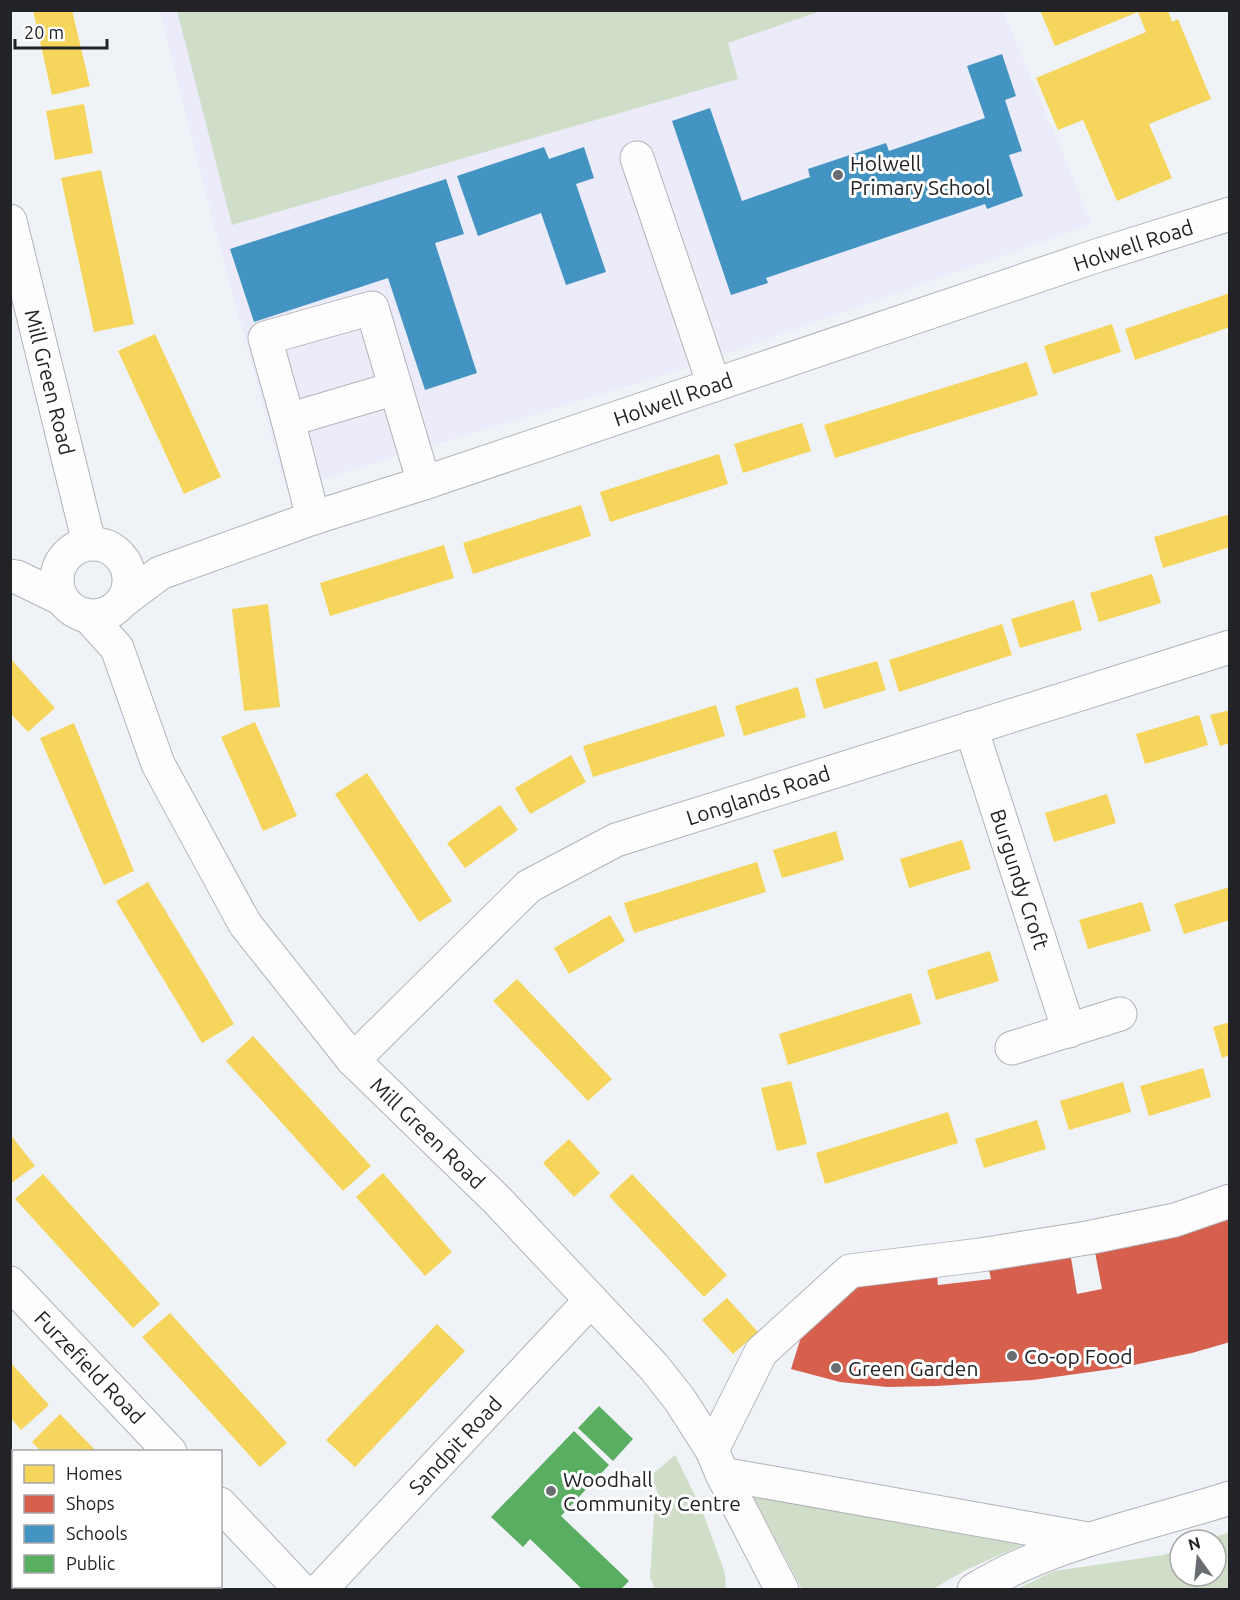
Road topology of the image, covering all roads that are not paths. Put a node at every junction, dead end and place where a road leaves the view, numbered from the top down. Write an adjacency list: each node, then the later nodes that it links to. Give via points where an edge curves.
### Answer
1 (637, 158): 4 (street)
2 (1230, 214): 4 (street, Holwell Road)
3 (10, 221): 9 (street, Mill Green Road)
4 (714, 385): 7 (street, Holwell Road)
5 (396, 388): 6 (street); 6 (street, via 372,308 265,338); 7 (street)
6 (288, 420): 8 (street)
7 (424, 483): 8 (street, Holwell Road)
8 (313, 519): 11 (street, Holwell Road, via 160,573)
9 (78, 549): 10 (street); 11 (street, via 103,544 115,550 127,564 129,588); 12 (street, via 62,560 57,573 57,587)
10 (14, 576): 12 (street)
11 (122, 603): 12 (street, via 103,615); 14 (street, Mill Green Road)
12 (75, 608): 14 (street, Mill Green Road)
13 (1230, 647): 15 (street, Longlands Road)
14 (117, 648): 19 (street, Mill Green Road, via 158,764 245,924)
15 (971, 728): 17 (street, Burgundy Croft); 19 (street, Longlands Road, via 616,840 529,886)
16 (1120, 1014): 17 (street)
17 (1069, 1031): 18 (street)
18 (1012, 1048)
19 (353, 1060): 22 (street, Mill Green Road, via 498,1201)
20 (1230, 1201): 24 (street, via 1175,1220 1087,1238 850,1271 761,1352)
21 (10, 1283): 23 (street, Furzefield Road)
22 (591, 1300): 24 (street, Mill Green Road, via 680,1400); 29 (street, Sandpit Road)
23 (168, 1450)
24 (717, 1462): 27 (street); 30 (street, Mill Green Road)
25 (1230, 1498): 27 (street)
26 (222, 1506): 28 (street)
27 (1088, 1539): 31 (street, via 993,1578)
28 (301, 1590)
29 (320, 1590)
30 (782, 1590)
31 (974, 1590)

